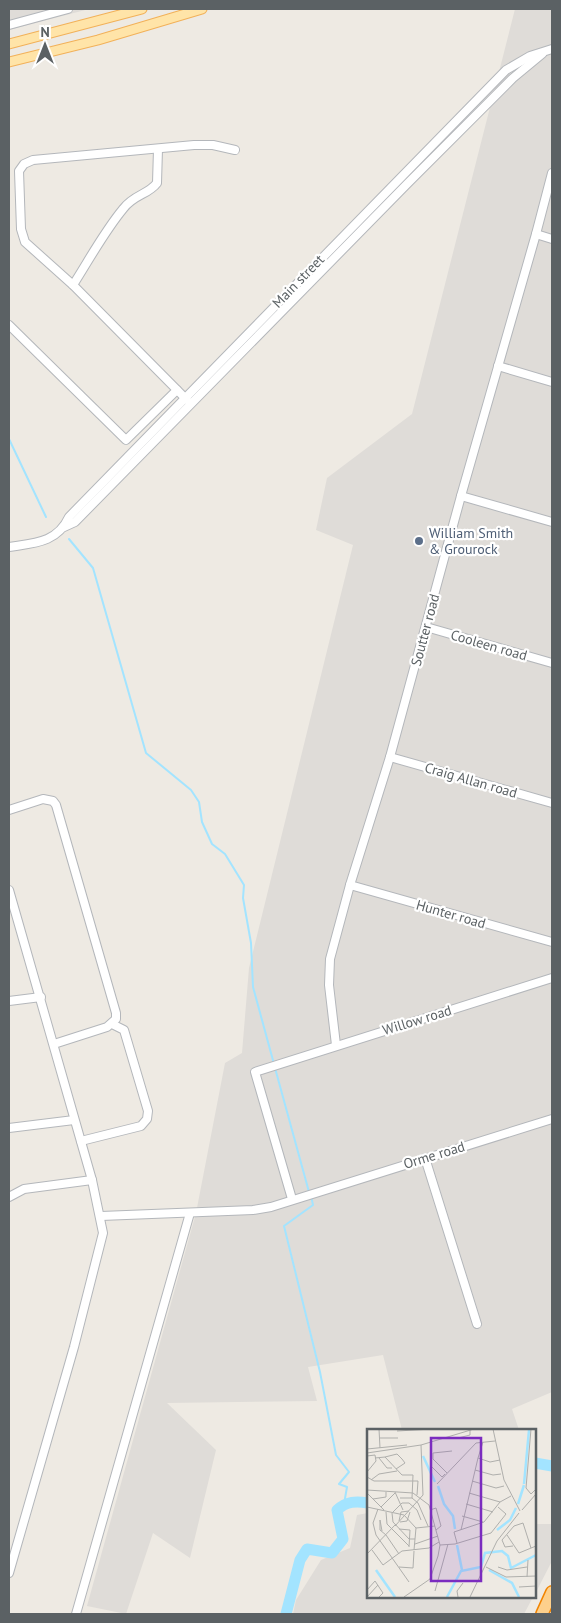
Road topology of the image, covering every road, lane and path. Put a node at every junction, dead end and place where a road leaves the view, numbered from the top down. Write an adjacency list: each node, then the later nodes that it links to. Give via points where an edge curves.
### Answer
1 (68, 9): 4 (street)
2 (142, 9): 5 (main road)
3 (202, 9): 7 (main road)
4 (9, 25)
5 (9, 44)
6 (548, 50): 18 (street, Main street, via 506,70)
7 (9, 62)
8 (158, 149): 9 (street, via 207,145); 13 (street, via 157,183 134,197 123,209); 13 (street, via 33,160 21,167 21,229 25,242)
9 (235, 150)
10 (552, 174): 11 (street, Soutter road)
11 (536, 234): 12 (street); 15 (street, Soutter road)
12 (552, 239)
13 (73, 285): 17 (street)
14 (9, 325): 17 (street, via 126,440)
15 (498, 366): 16 (street); 19 (street, Soutter road)
16 (552, 382)
17 (177, 390): 18 (street)
18 (187, 400): 21 (street, Main street, via 69,517 64,527 47,540)
19 (461, 496): 20 (street); 22 (street, Soutter road)
20 (552, 522)
21 (9, 547)
22 (426, 627): 23 (street, Cooleen road); 24 (street, Soutter road)
23 (552, 664)
24 (390, 756): 25 (street, Craig Allan road); 27 (street, Soutter road)
25 (552, 803)
26 (9, 810): 33 (street, via 43,799 56,805 115,1007 116,1019)
27 (350, 885): 29 (street, Hunter road); 35 (street, Soutter road, via 328,972)
28 (9, 890): 31 (street)
29 (552, 942)
30 (552, 978): 35 (street, Willow road)
31 (41, 997): 32 (street); 34 (street)
32 (9, 1001)
33 (112, 1024): 34 (street); 39 (street, via 124,1030 148,1112 147,1119 141,1126)
34 (54, 1044): 37 (street)
35 (336, 1045): 43 (street, Willow road, via 255,1072)
36 (552, 1118): 40 (street, Orme road)
37 (74, 1120): 38 (street); 39 (street)
38 (9, 1128)
39 (81, 1141): 41 (street)
40 (425, 1158): 43 (street, Orme road); 46 (street)
41 (92, 1180): 42 (street, via 24,1188); 45 (street)
42 (9, 1197)
43 (292, 1199): 44 (street, via 253,1210)
44 (190, 1213): 45 (street); 49 (street)
45 (101, 1216): 47 (street, via 103,1234)
46 (477, 1324)
47 (9, 1573)
48 (552, 1592): 50 (highway)
49 (76, 1614)
50 (542, 1614)

